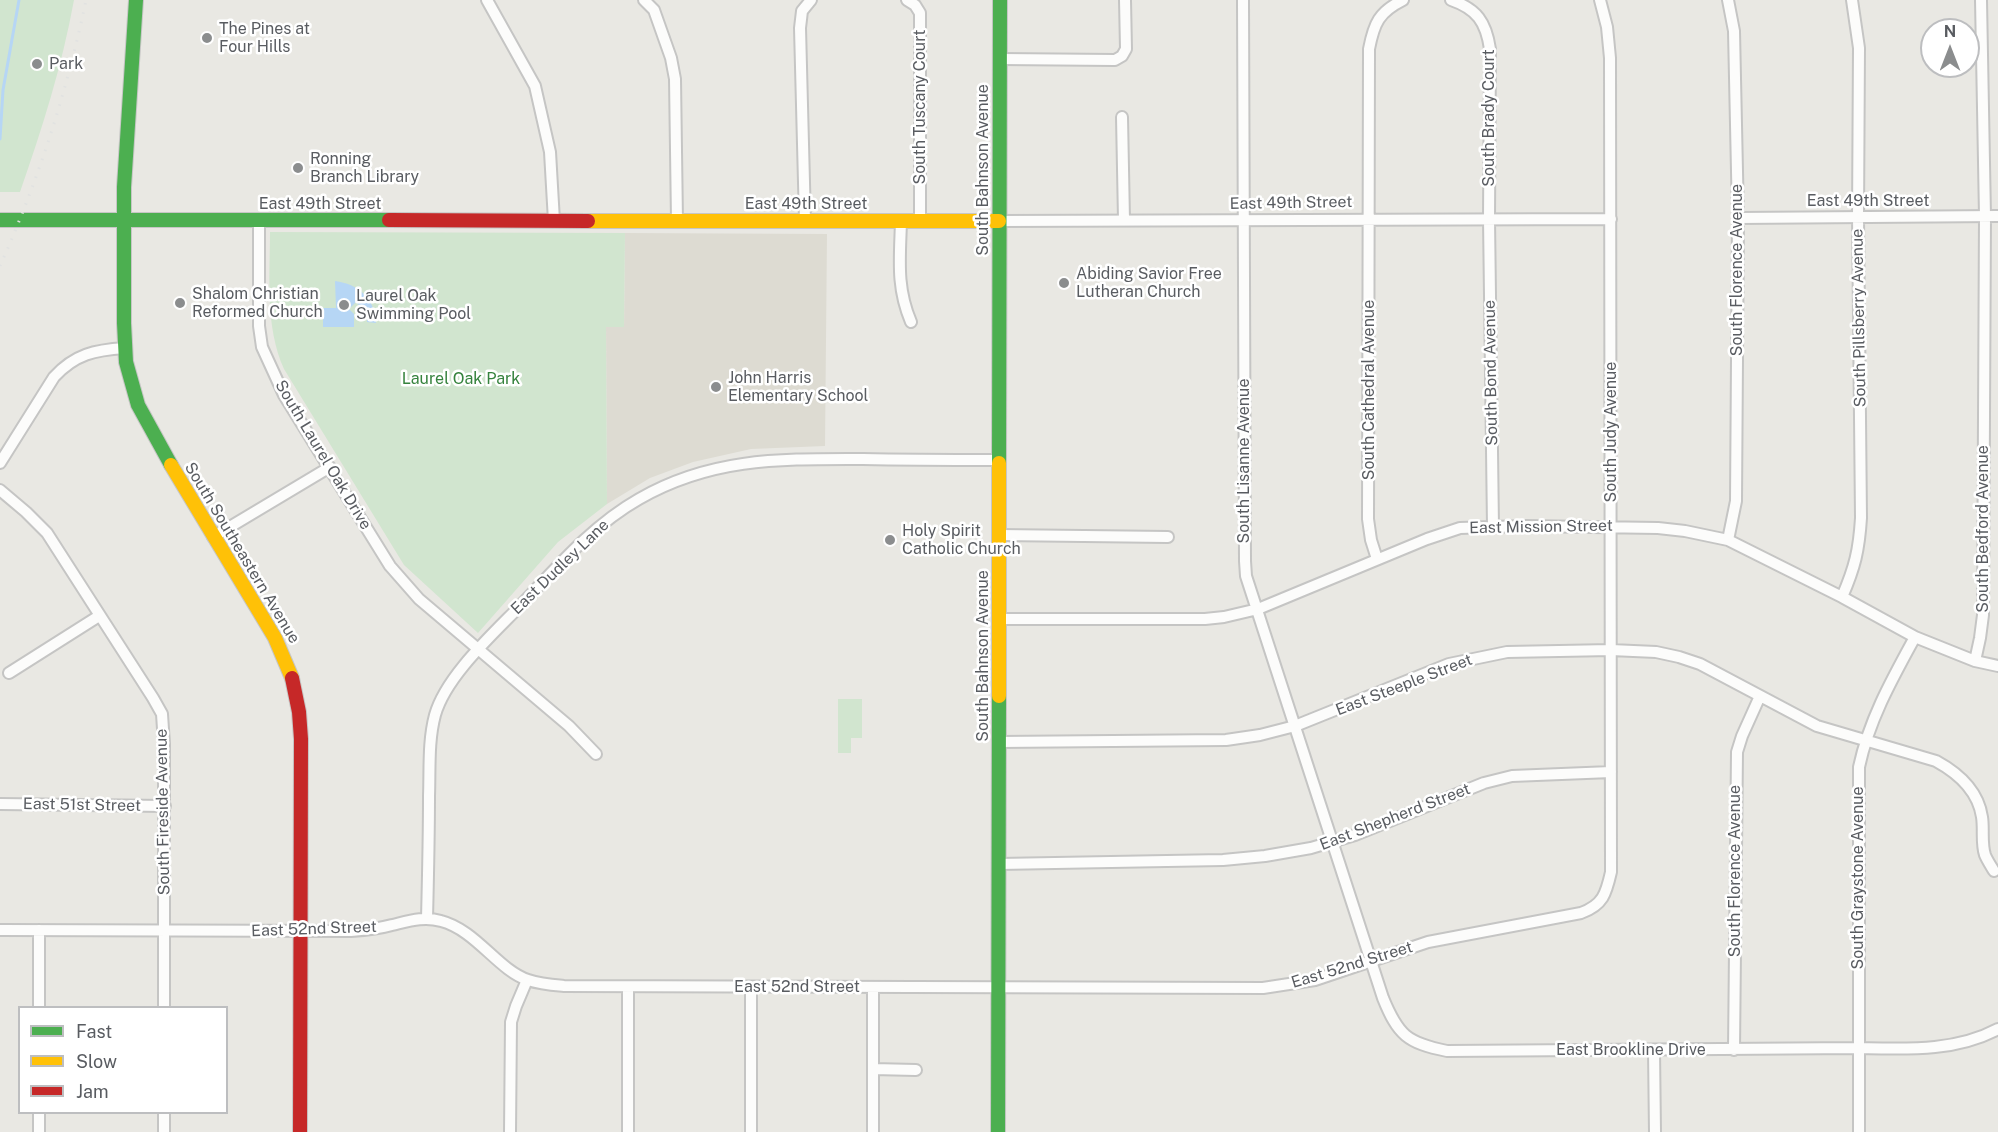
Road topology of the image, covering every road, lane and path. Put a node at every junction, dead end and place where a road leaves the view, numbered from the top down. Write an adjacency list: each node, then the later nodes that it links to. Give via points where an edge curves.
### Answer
1 (136, 0): 25 (street, South Southeastern Avenue)
2 (487, 0): 28 (street, via 535,86 550,152)
3 (644, 0): 29 (street, via 654,10 675,79)
4 (811, 0): 30 (street, via 802,11 800,28)
5 (907, 0): 32 (street, South Tuscany Court, via 920,13)
6 (1000, 0): 15 (street, South Bahnson Avenue)
7 (1125, 0): 15 (street, via 1126,49 1115,60)
8 (1243, 0): 34 (street, South Lisanne Avenue)
9 (1403, 0): 21 (street, via 1378,18 1369,49)
10 (1451, 0): 22 (street, South Brady Court, via 1475,13 1488,34)
11 (1600, 0): 23 (street, South Judy Avenue, via 1610,58)
12 (1728, 0): 20 (street, South Florence Avenue, via 1734,32)
13 (1852, 0): 19 (street, South Pillsberry Avenue, via 1859,48)
14 (1981, 0): 17 (street, South Bedford Avenue)
15 (1000, 59): 33 (street, South Bahnson Avenue)
16 (1122, 117): 27 (street)
17 (1984, 216): 18 (street, East 49th Street); 19 (street, East 49th Street); 55 (street, South Bedford Avenue, via 1983,615)
18 (1998, 216)
19 (1857, 217): 20 (street, East 49th Street); 48 (street, South Pillsberry Avenue, via 1861,518 1859,549)
20 (1738, 218): 46 (street, South Florence Avenue, via 1736,501)
21 (1370, 219): 22 (street, East 49th Street); 34 (street, East 49th Street); 47 (street, South Cathedral Avenue, via 1368,519)
22 (1489, 219): 23 (street, East 49th Street); 41 (street, South Bond Avenue)
23 (1611, 219): 42 (street, South Judy Avenue)
24 (0, 220): 25 (street, East 49th Street)
25 (124, 220): 26 (street, East 49th Street); 36 (street, South Southeastern Avenue)
26 (259, 220): 28 (street, East 49th Street); 39 (street, South Laurel Oak Drive, via 258,326 262,347 284,395)
27 (1124, 220): 33 (street, East 49th Street); 34 (street, East 49th Street)
28 (554, 221): 29 (street, East 49th Street)
29 (677, 221): 30 (street, East 49th Street)
30 (805, 221): 31 (street, East 49th Street)
31 (901, 221): 32 (street, East 49th Street); 35 (street, via 900,283)
32 (920, 221): 33 (street, East 49th Street)
33 (999, 221): 37 (street, South Bahnson Avenue)
34 (1243, 221): 49 (street, South Lisanne Avenue, via 1245,561)
35 (911, 322)
36 (125, 348): 38 (street, via 84,355 65,365 54,376); 44 (street, South Southeastern Avenue, via 143,417)
37 (1000, 460): 43 (street, South Bahnson Avenue); 53 (street, East Dudley Lane, via 754,461 679,480 612,516)
38 (0, 463)
39 (330, 467): 44 (street); 53 (street, South Laurel Oak Drive, via 390,566 419,599)
40 (0, 490): 50 (street, South Fireside Avenue, via 47,533)
41 (1493, 526): 42 (street, East Mission Street); 47 (street, East Mission Street, via 1460,528)
42 (1612, 526): 46 (street, East Mission Street, via 1685,531); 54 (street, South Judy Avenue)
43 (999, 535): 45 (street); 51 (street, South Bahnson Avenue)
44 (213, 537): 75 (street, South Southeastern Avenue, via 284,654 297,693 301,739)
45 (1168, 537)
46 (1728, 540): 48 (street, East Mission Street)
47 (1377, 559): 49 (street, East Mission Street)
48 (1842, 597): 52 (street, East Mission Street)
49 (1258, 609): 51 (street, East Mission Street, via 1205,619); 59 (street, South Lisanne Avenue)
50 (99, 616): 57 (street); 65 (street, South Fireside Avenue, via 162,714)
51 (999, 619): 61 (street, South Bahnson Avenue)
52 (1915, 637): 55 (street, East Mission Street); 60 (street, South Graystone Avenue, via 1885,692)
53 (478, 649): 62 (street, South Laurel Oak Drive); 71 (street, East Dudley Lane, via 442,696 431,731)
54 (1611, 650): 58 (street, East Steeple Street, via 1680,657); 59 (street, East Steeple Street, via 1480,656 1449,664); 63 (street, South Judy Avenue)
55 (1975, 661): 56 (street, East Mission Street)
56 (1998, 666)
57 (9, 673)
58 (1760, 696): 60 (street, East Steeple Street, via 1817,726); 87 (street, South Florence Avenue, via 1737,752)
59 (1295, 726): 61 (street, East Steeple Street, via 1226,740); 66 (street, South Lisanne Avenue)
60 (1865, 741): 68 (street, East Steeple Street, via 1936,761 1959,776 1978,802 1985,854); 85 (street, South Graystone Avenue, via 1858,785)
61 (999, 742): 67 (street, South Bahnson Avenue)
62 (596, 754)
63 (1611, 772): 66 (street, East Shepherd Street, via 1512,776); 69 (street, South Judy Avenue, via 1611,872)
64 (0, 804): 65 (street, East 51st Street)
65 (165, 806): 74 (street, South Fireside Avenue)
66 (1332, 842): 67 (street, East Shepherd Street, via 1223,860); 70 (street, South Lisanne Avenue)
67 (999, 864): 81 (street, South Bahnson Avenue)
68 (1994, 872)
69 (1602, 900): 76 (street, East 52nd Street, via 1581,913 1428,942)
70 (1353, 905): 76 (street, East Brookline Drive)
71 (427, 919): 75 (street, East 52nd Street, via 374,929); 77 (street, East 52nd Street, via 462,930)
72 (0, 930): 73 (street, East 52nd Street)
73 (39, 930): 74 (street, East 52nd Street); 82 (street)
74 (164, 930): 75 (street, East 52nd Street); 83 (street, South Fireside Avenue)
75 (300, 931): 94 (street, South Southeastern Avenue)
76 (1371, 961): 81 (street, East 52nd Street, via 1315,980 1263,988); 86 (street, East Brookline Drive, via 1393,1023 1408,1038 1424,1046 1447,1051)
77 (527, 980): 78 (street, East 52nd Street, via 564,986); 95 (street, via 511,1022)
78 (628, 987): 79 (street, East 52nd Street); 96 (street)
79 (751, 987): 80 (street, East 52nd Street); 97 (street)
80 (873, 987): 81 (street, East 52nd Street); 88 (street)
81 (999, 987): 99 (street, South Bahnson Avenue)
82 (39, 1006)
83 (164, 1006)
84 (1998, 1029): 85 (street, East Brookline Drive, via 1967,1042 1936,1047)
85 (1858, 1048): 87 (street, East Brookline Drive); 101 (street, South Graystone Avenue)
86 (1654, 1050): 87 (street, East Brookline Drive); 100 (street)
87 (1734, 1050)
88 (873, 1069): 89 (street); 98 (street)
89 (916, 1070)
90 (39, 1114): 92 (street)
91 (164, 1114): 93 (street)
92 (39, 1132)
93 (164, 1132)
94 (300, 1132)
95 (510, 1132)
96 (628, 1132)
97 (751, 1132)
98 (873, 1132)
99 (998, 1132)
100 (1655, 1132)
101 (1859, 1132)

